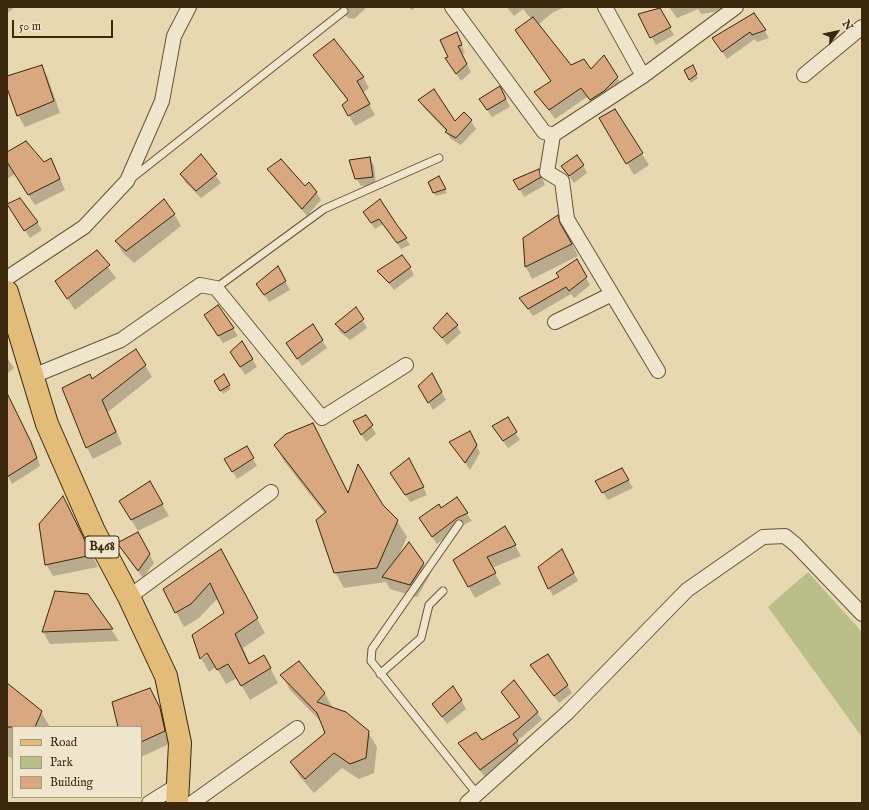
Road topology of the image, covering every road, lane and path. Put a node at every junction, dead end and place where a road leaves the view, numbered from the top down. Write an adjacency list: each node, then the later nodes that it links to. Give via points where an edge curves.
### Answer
1 (189, 7): 11 (street, via 174,36 162,101)
2 (452, 7): 9 (street, via 544,132)
3 (605, 7): 8 (street)
4 (736, 7): 8 (street)
5 (344, 11): 11 (lane)
6 (862, 27): 7 (street)
7 (804, 75)
8 (643, 76): 9 (street)
9 (552, 135): 15 (street, via 547,172 562,181 567,219)
10 (438, 158): 13 (lane, via 324,209)
11 (127, 181): 12 (street, via 84,227)
12 (7, 278)
13 (216, 288): 17 (street, via 322,418); 19 (street, via 200,285 121,340)
14 (7, 292): 19 (main road, B468)
15 (612, 294): 16 (street); 18 (street)
16 (555, 322)
17 (406, 365)
18 (658, 372)
19 (33, 376): 23 (main road, B468, via 51,432 94,531)
20 (271, 492): 23 (street)
21 (459, 524): 25 (lane, via 372,649 371,661)
22 (443, 591): 25 (lane, via 429,605 421,638)
23 (129, 598): 27 (main road, B468, via 166,676 180,743)
24 (862, 614): 28 (street, via 785,536 763,537 687,590 567,713)
25 (380, 674): 28 (lane)
26 (297, 728): 30 (street)
27 (177, 794): 29 (street)
28 (472, 799)
29 (149, 803)
30 (192, 803)

